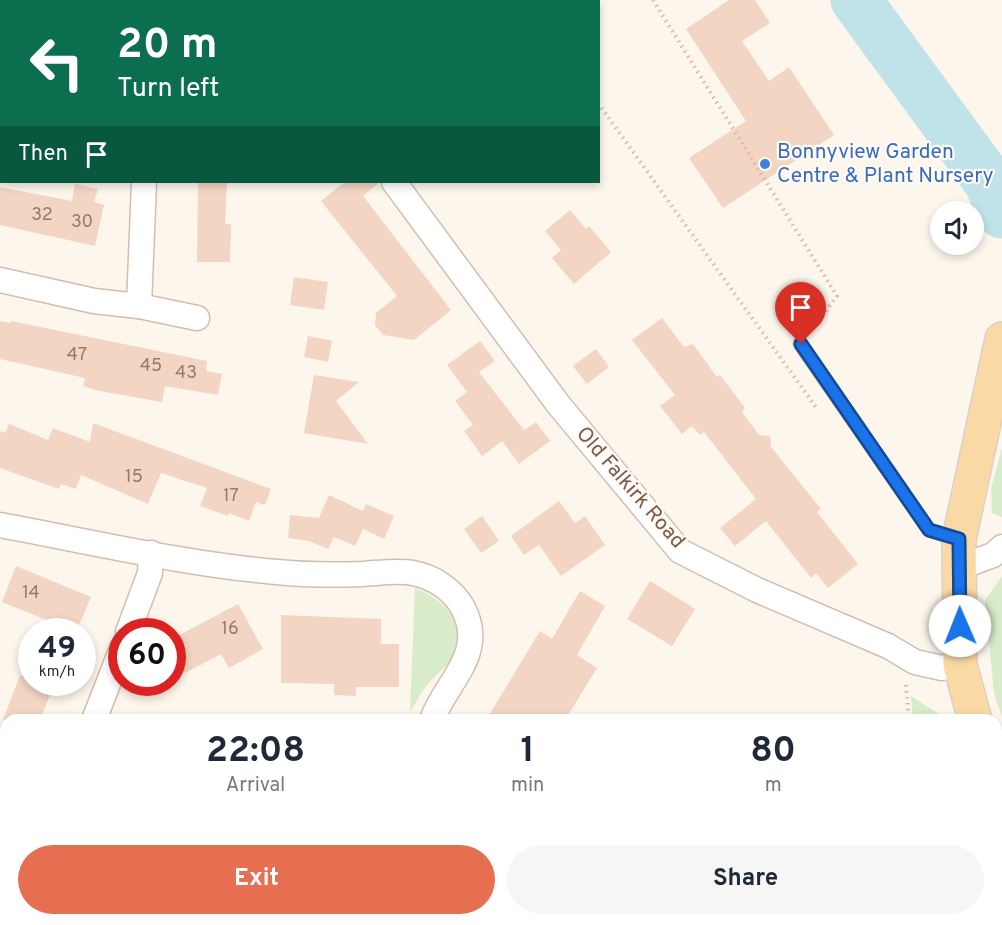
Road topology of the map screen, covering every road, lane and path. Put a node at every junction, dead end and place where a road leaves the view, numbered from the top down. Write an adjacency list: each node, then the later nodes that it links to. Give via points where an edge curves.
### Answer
1 (653, 0): 9 (path, via 837,296)
2 (600, 106): 10 (path)
3 (144, 183): 6 (street)
4 (395, 183): 16 (street, Old Falkirk Road, via 558,404 680,551 915,662 942,668)
5 (0, 280): 6 (street, via 94,301)
6 (139, 306): 7 (street)
7 (197, 318)
8 (1002, 339): 14 (main road)
9 (801, 344): 14 (lane, via 929,530)
10 (819, 411)
11 (0, 525): 13 (street)
12 (1002, 547): 14 (street, via 993,555)
13 (151, 553): 15 (street, via 150,573); 19 (street, via 307,575 412,572 434,579 449,589 463,608 471,629 463,667)
14 (959, 553): 16 (main road)
15 (133, 618)
16 (960, 665): 20 (main road)
17 (108, 684): 18 (street)
18 (96, 714)
19 (436, 714)
20 (973, 714)

